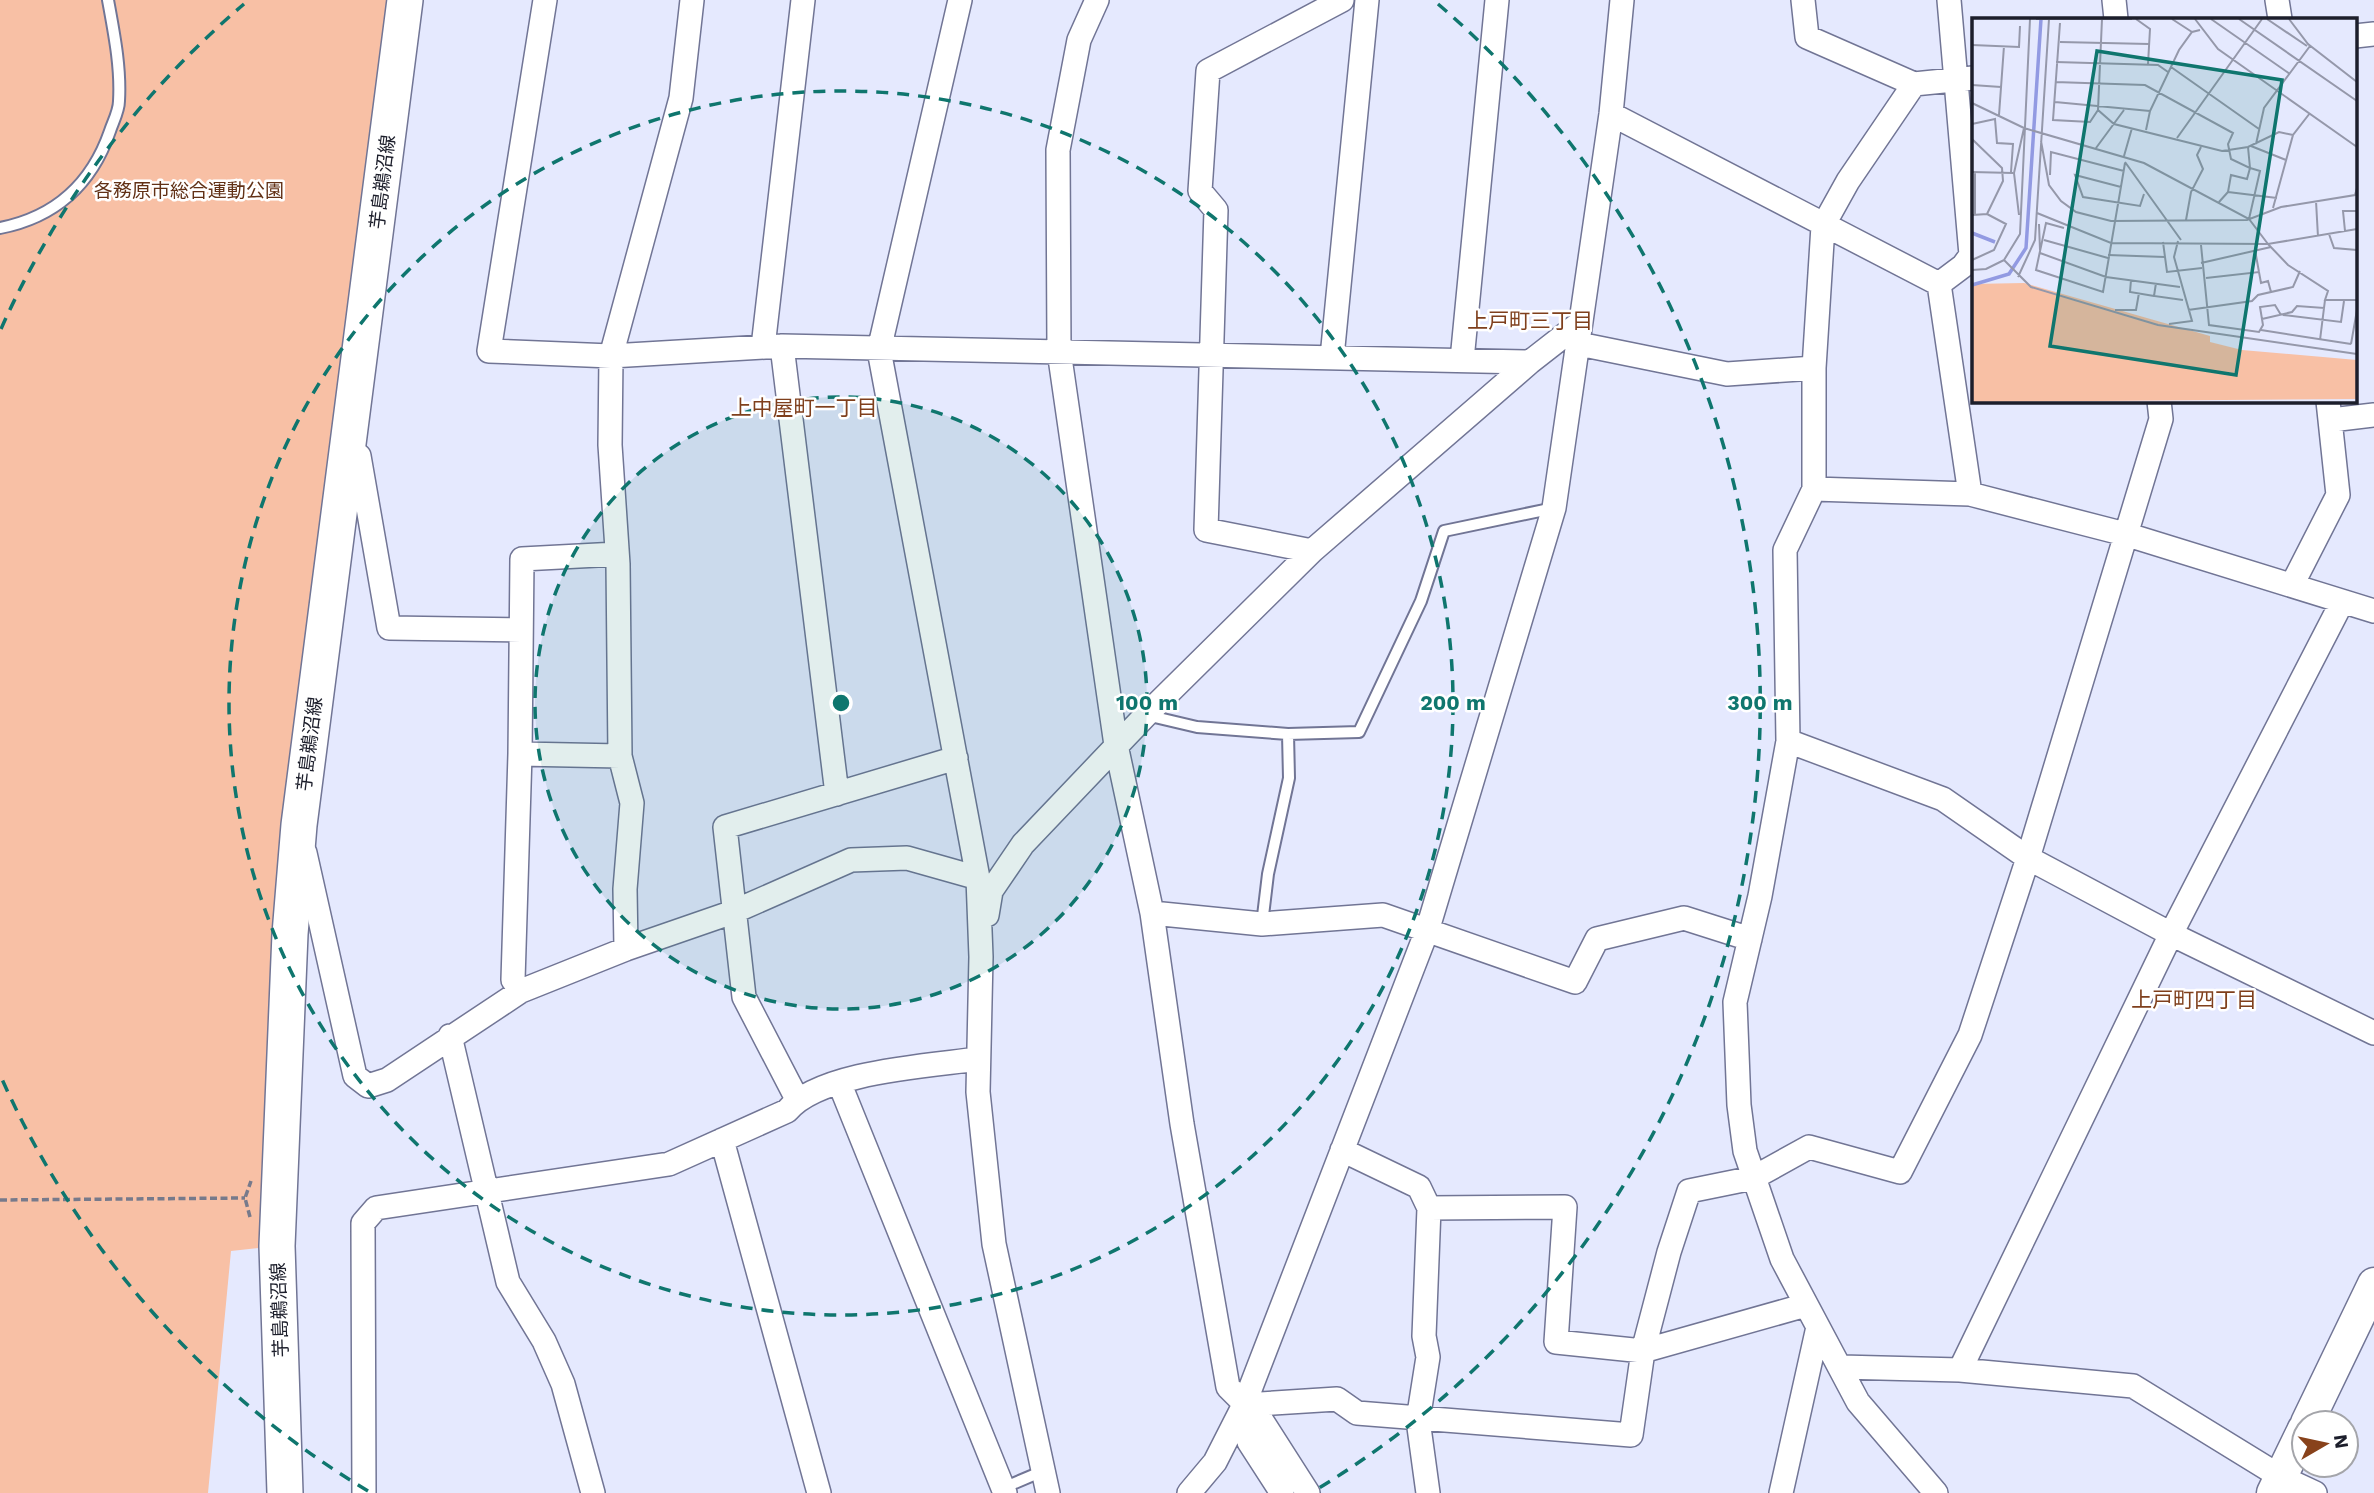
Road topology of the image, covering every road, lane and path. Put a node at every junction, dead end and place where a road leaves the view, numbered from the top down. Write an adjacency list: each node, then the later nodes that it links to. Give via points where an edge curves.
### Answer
1 (108, 0): 24 (lane, via 120,104 101,156 79,190 43,212)
2 (405, 0): 39 (main road, 芋島鵜沼線)
3 (545, 0): 31 (street, via 489,351)
4 (692, 0): 31 (street, via 681,98)
5 (803, 0): 27 (street)
6 (960, 0): 28 (street)
7 (1097, 0): 29 (street, via 1079,40 1058,150)
8 (1342, 0): 30 (street, via 1208,71 1200,191 1216,210)
9 (1367, 0): 32 (street)
10 (1497, 0): 33 (street)
11 (1622, 0): 22 (street)
12 (1803, 0): 21 (street, via 1807,37)
13 (1949, 0): 20 (street)
14 (2114, 0): 16 (street)
15 (2277, 0): 17 (street)
16 (2116, 18)
17 (2280, 18)
18 (2374, 34): 19 (street)
19 (2356, 36)
20 (1966, 79): 21 (street); 25 (street, via 1971,255)
21 (1914, 84): 23 (street)
22 (1611, 114): 23 (street); 26 (street)
23 (1823, 226): 25 (street); 35 (street)
24 (0, 228)
25 (1939, 285): 41 (street)
26 (1580, 334): 34 (street); 35 (street, via 1727,374); 42 (street)
27 (773, 346): 28 (street); 31 (street); 57 (street)
28 (878, 350): 29 (street); 56 (street)
29 (1059, 351): 30 (street); 53 (street)
30 (1213, 354): 32 (street); 44 (street, via 1206,530)
31 (611, 356): 45 (street, via 610,445)
32 (1332, 357): 33 (street)
33 (1462, 360): 34 (street)
34 (1530, 362): 44 (street)
35 (1814, 368): 40 (street)
36 (2160, 402): 43 (street, via 2161,418)
37 (2330, 410): 38 (street); 46 (street, via 2338,495)
38 (2374, 415)
39 (347, 447): 49 (street, via 359,456 389,628); 58 (main road, 芋島鵜沼線)
40 (1814, 489): 41 (street); 52 (street, via 1785,550)
41 (1970, 494): 43 (street)
42 (1554, 508): 51 (lane, via 1444,531 1420,601 1359,732); 64 (street)
43 (2125, 534): 46 (street); 59 (street)
44 (1312, 551): 50 (street)
45 (617, 554): 49 (street, via 522,559); 55 (street)
46 (2292, 584): 47 (street)
47 (2342, 602): 48 (street); 65 (street)
48 (2374, 611)
49 (521, 630): 54 (street)
50 (1146, 715): 51 (lane, via 1197,727); 53 (street)
51 (1288, 734): 63 (lane, via 1289,778)
52 (1788, 741): 59 (street, via 1943,799); 66 (street)
53 (1116, 745): 62 (street); 68 (street, via 1023,844 991,891)
54 (520, 754): 55 (street); 69 (street, via 513,980)
55 (620, 756): 67 (street, via 632,803)
56 (956, 758): 57 (street); 60 (street)
57 (837, 794): 61 (street, via 725,827)
58 (299, 825): 71 (street, via 355,1076 368,1086 387,1080); 95 (main road, 芋島鵜沼線, via 277,1246)
59 (2028, 858): 65 (street); 77 (street, via 1970,1035 1900,1172 1809,1147)
60 (978, 878): 61 (street, via 907,858 851,860); 68 (street)
61 (733, 912): 67 (street); 74 (street, via 744,997)
62 (1152, 912): 63 (street); 88 (street, via 1182,1124 1228,1387)
63 (1262, 924): 64 (street, via 1383,915)
64 (1428, 928): 66 (street, via 1575,982 1597,939 1684,918); 76 (street)
65 (2171, 934): 70 (street); 87 (street)
66 (1749, 939): 77 (street, via 1735,1002 1739,1105)
67 (626, 949): 69 (street)
68 (981, 957): 72 (street)
69 (521, 991): 71 (street)
70 (2374, 1033)
71 (450, 1036): 78 (street)
72 (978, 1059): 73 (street); 92 (street, via 994,1244)
73 (839, 1082): 74 (street); 94 (street)
74 (797, 1099): 75 (street, via 788,1111)
75 (722, 1140): 78 (street, via 669,1164); 98 (street)
76 (1342, 1150): 81 (street, via 1419,1187); 88 (street)
77 (1753, 1178): 83 (street, via 1782,1259); 85 (street, via 1689,1191)
78 (484, 1191): 96 (street, via 376,1208 363,1223); 97 (street, via 508,1282 544,1341 563,1384)
79 (245, 1198): 80 (path)
80 (0, 1200)
81 (1429, 1208): 85 (street, via 1565,1207 1556,1342); 90 (street, via 1424,1336 1428,1357)
82 (2374, 1284): 89 (street)
83 (1805, 1305): 84 (street); 85 (street)
84 (1818, 1327): 86 (street); 103 (street)
85 (1643, 1351): 90 (street, via 1631,1435)
86 (1841, 1367): 87 (street); 104 (street, via 1858,1402)
87 (1960, 1370): 93 (street, via 2133,1386)
88 (1244, 1405): 90 (street, via 1337,1399 1357,1413); 99 (street, via 1215,1462); 100 (street, via 1249,1442); 101 (street, via 1262,1421)
89 (2314, 1409)
90 (1418, 1420): 102 (street)
91 (2290, 1458): 93 (street)
92 (1045, 1482): 94 (lane)
93 (2277, 1485): 105 (street)
94 (999, 1491)
95 (285, 1493)
96 (365, 1493)
97 (593, 1493)
98 (819, 1493)
99 (1189, 1493)
100 (1282, 1493)
101 (1308, 1493)
102 (1428, 1493)
103 (1782, 1493)
104 (1937, 1493)
105 (2315, 1493)

